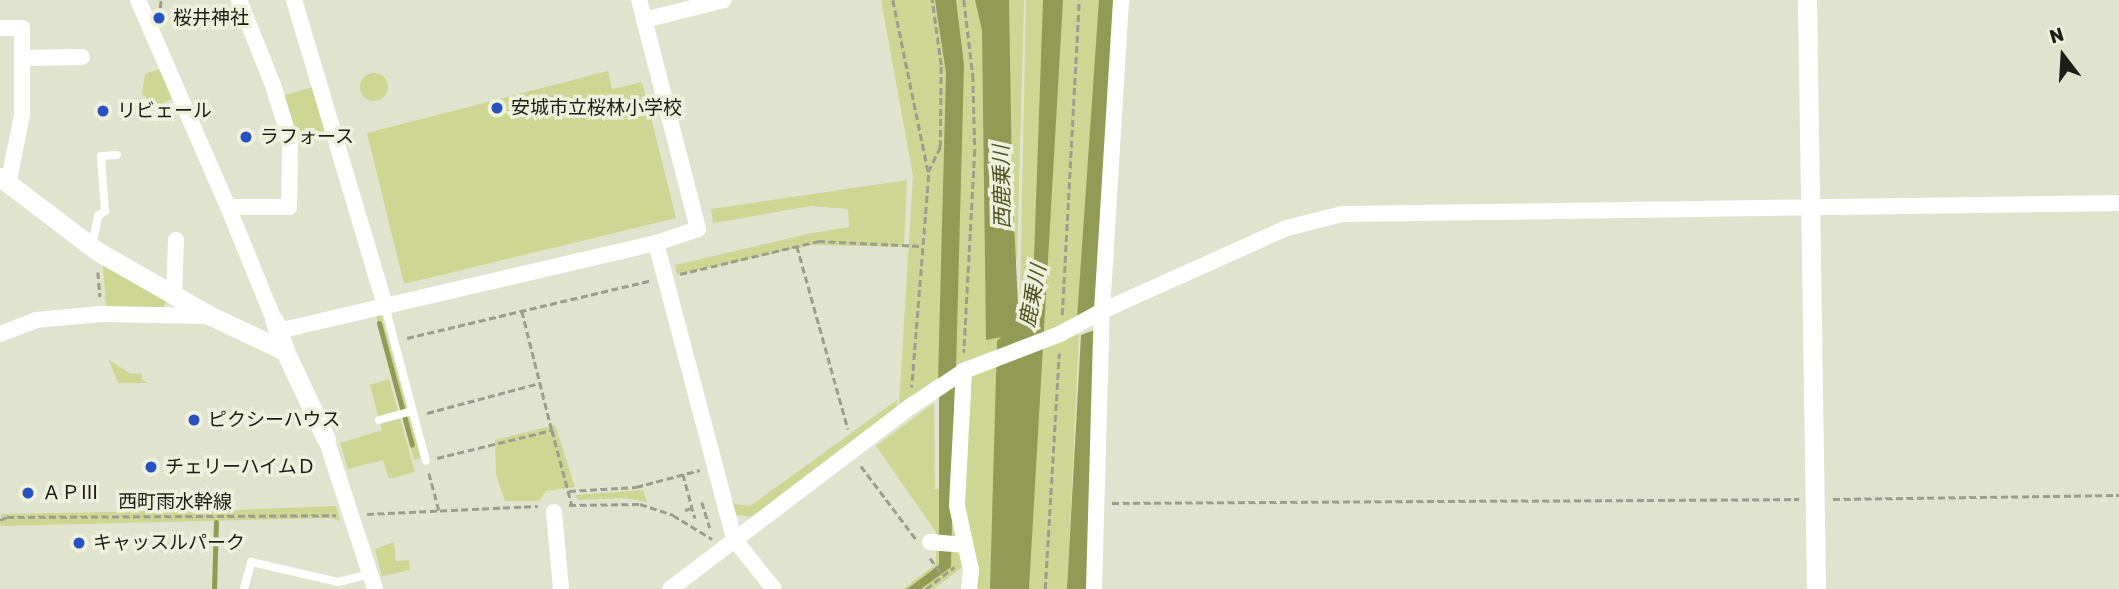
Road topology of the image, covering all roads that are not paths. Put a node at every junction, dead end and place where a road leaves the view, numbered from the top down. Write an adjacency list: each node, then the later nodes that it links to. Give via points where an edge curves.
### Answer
1 (138, 0): 15 (street)
2 (239, 0): 15 (street, via 290,140 289,207)
3 (294, 0): 21 (street)
4 (639, 0): 8 (street)
5 (724, 0): 8 (street)
6 (1121, 0): 22 (street)
7 (1807, 0): 16 (street)
8 (644, 20): 18 (street, via 698,229)
9 (0, 28): 11 (street, via 22,28)
10 (82, 57): 11 (street)
11 (22, 58): 13 (street, via 22,115)
12 (117, 155): 19 (lane, via 101,156 105,211 98,216)
13 (4, 181): 19 (street)
14 (2119, 202): 16 (street)
15 (228, 207): 24 (street)
16 (1809, 207): 22 (street, via 1342,214 1287,228); 41 (street)
17 (176, 240): 20 (street)
18 (656, 243): 21 (street); 33 (street)
19 (94, 249): 20 (street)
20 (174, 295): 23 (street)
21 (385, 306): 24 (street); 28 (lane)
22 (1102, 312): 27 (street); 40 (street)
23 (211, 316): 25 (street, via 101,314 36,320); 26 (street)
24 (276, 326): 26 (street)
25 (0, 334)
26 (285, 351): 30 (street)
27 (958, 375): 33 (street); 39 (street, via 957,506 942,546)
28 (413, 414): 29 (lane); 31 (lane)
29 (379, 420)
30 (326, 439): 34 (street)
31 (426, 461)
32 (554, 512): 37 (street)
33 (734, 539): 35 (street); 38 (street)
34 (372, 581): 36 (lane, via 338,582 251,562)
35 (678, 586)
36 (244, 589)
37 (561, 589)
38 (774, 589)
39 (969, 589)
40 (1094, 589)
41 (1815, 589)

